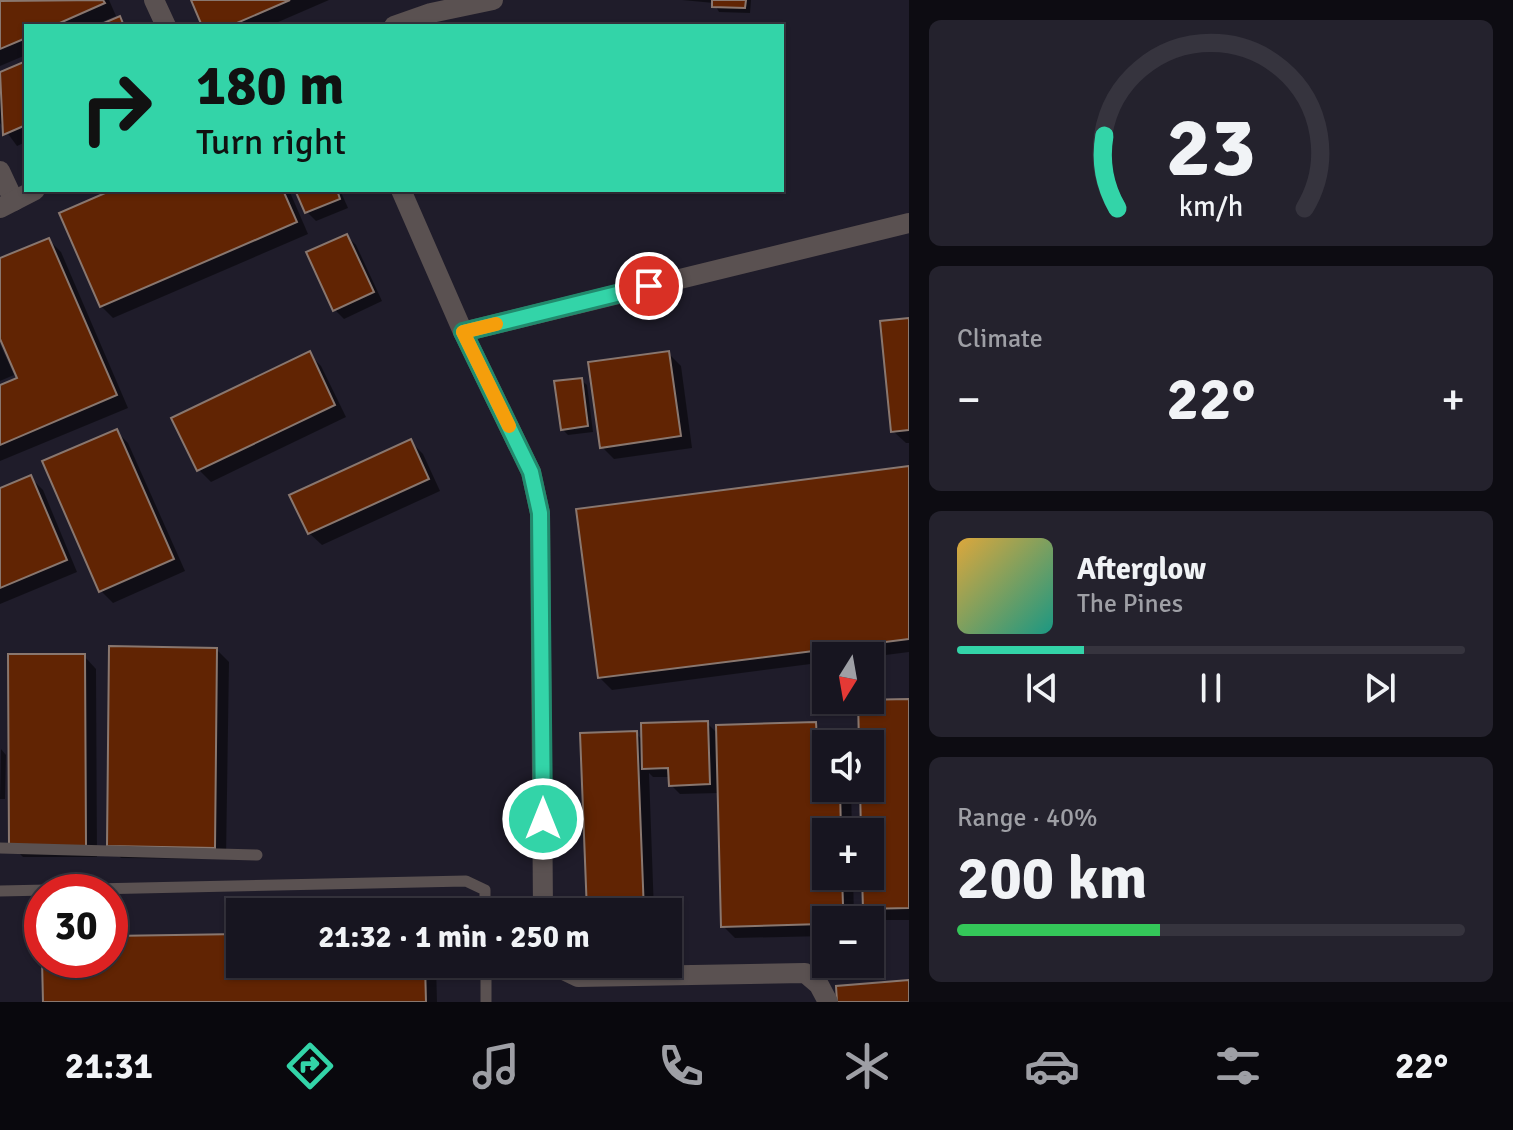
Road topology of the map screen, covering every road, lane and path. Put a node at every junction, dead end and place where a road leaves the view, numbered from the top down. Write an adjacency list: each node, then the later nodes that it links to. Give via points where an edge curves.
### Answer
1 (154, 0): 4 (street)
2 (493, 0): 3 (street)
3 (430, 6): 5 (street)
4 (165, 24)
5 (398, 24)
6 (0, 171): 9 (street)
7 (31, 192): 9 (street)
8 (402, 192): 11 (street)
9 (7, 204)
10 (909, 223): 11 (street)
11 (463, 332): 16 (street, via 531,472 540,513)
12 (0, 848): 13 (lane)
13 (257, 855)
14 (0, 891): 15 (lane, via 466,881 485,890)
15 (485, 898)
16 (543, 898)
17 (682, 975): 20 (street, via 805,973)
18 (486, 978): 19 (lane)
19 (486, 1002)
20 (828, 1002)

